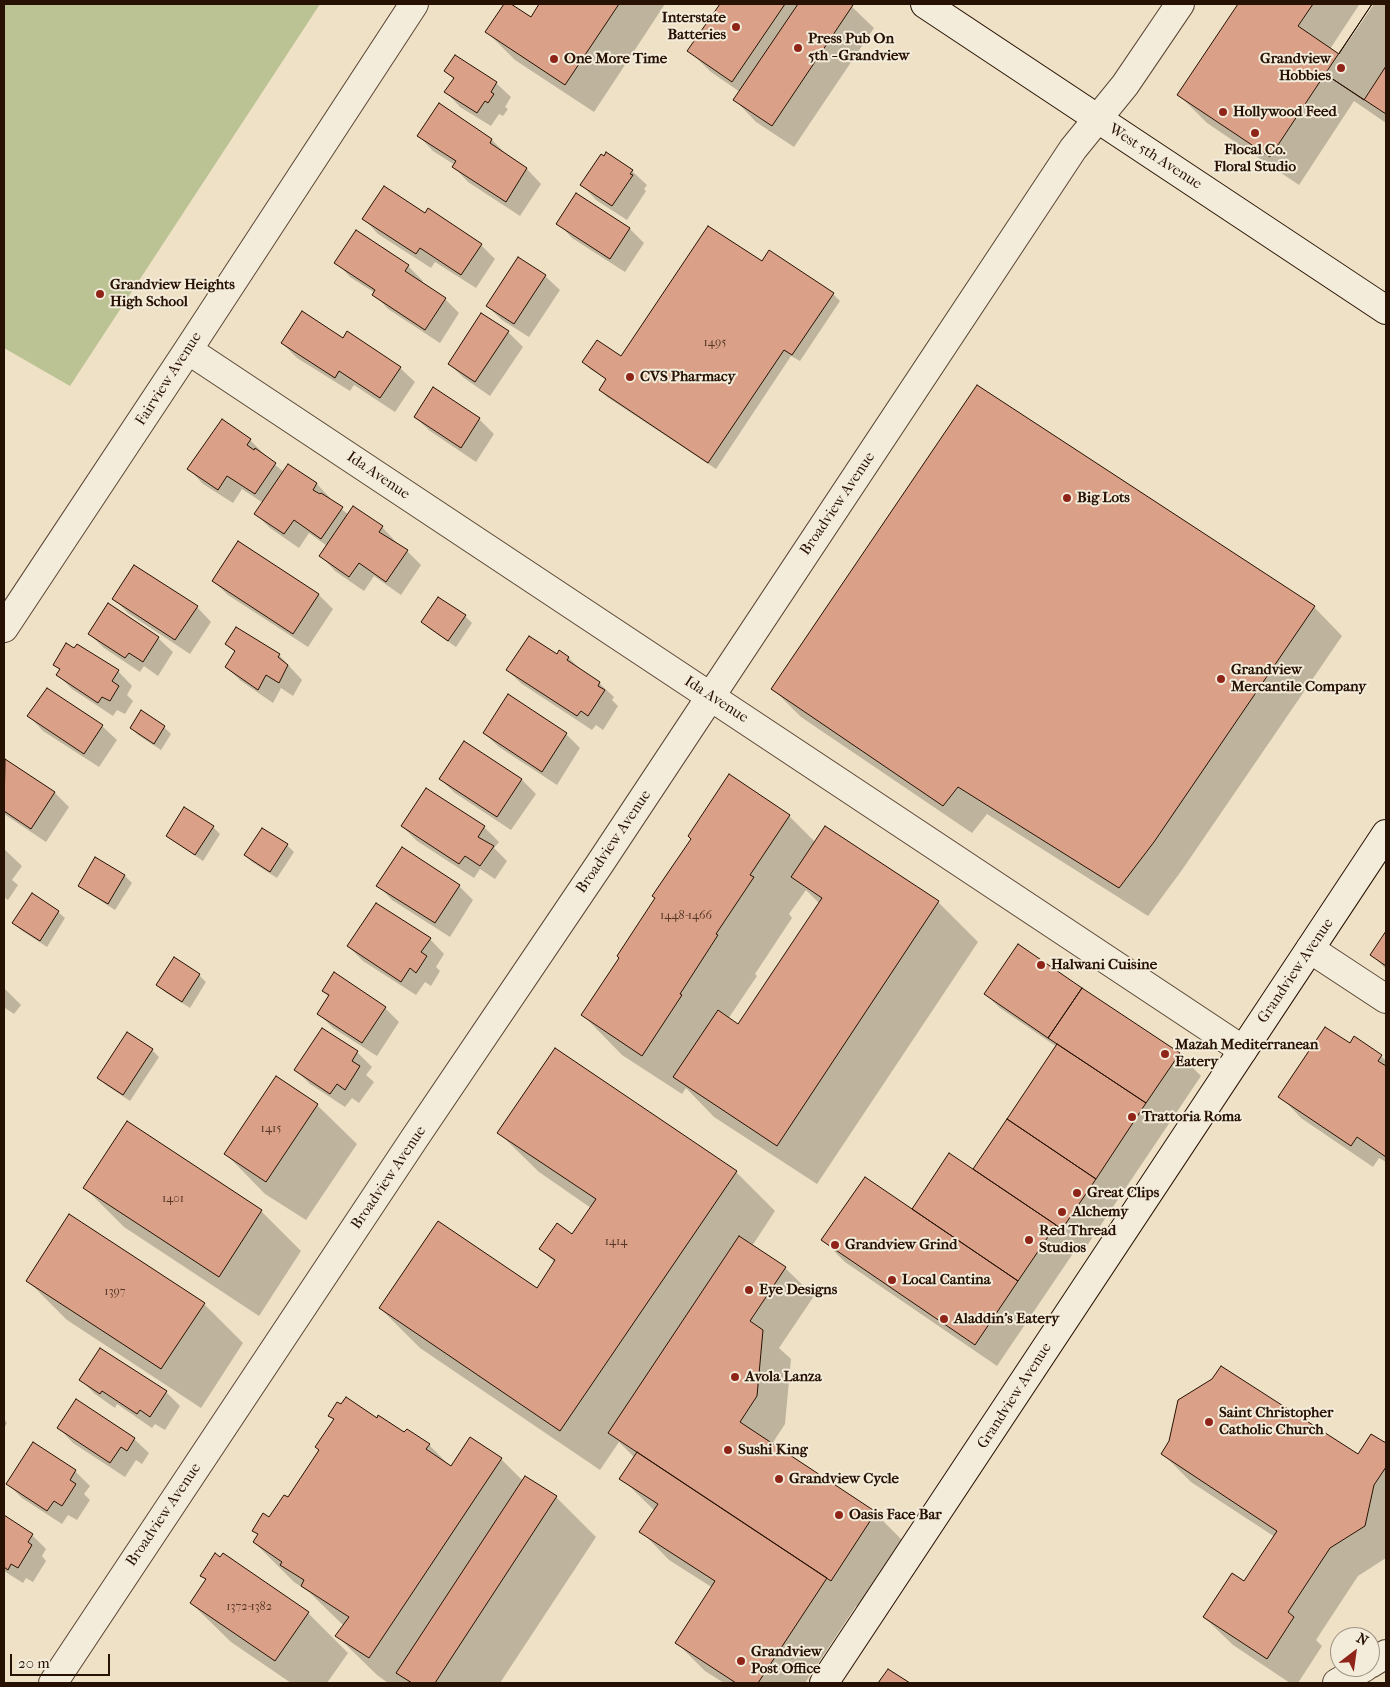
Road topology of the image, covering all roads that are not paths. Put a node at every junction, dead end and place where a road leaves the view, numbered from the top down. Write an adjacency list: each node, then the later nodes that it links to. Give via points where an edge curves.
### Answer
1 (414, 4): 6 (street, Fairview Avenue)
2 (925, 4): 4 (street, West 5th Avenue)
3 (1180, 4): 4 (street, Broadview Avenue, via 1125,85)
4 (1097, 118): 5 (street, West 5th Avenue); 8 (street, Broadview Avenue, via 1073,148)
5 (1386, 310)
6 (188, 350): 7 (street, Fairview Avenue); 8 (street, Ida Avenue)
7 (4, 628)
8 (710, 697): 12 (street, Ida Avenue); 13 (street, Broadview Avenue)
9 (1386, 834): 10 (street, Grandview Avenue)
10 (1310, 949): 11 (street); 12 (street, Grandview Avenue)
11 (1386, 999)
12 (1243, 1050): 14 (street, Grandview Avenue)
13 (52, 1683)
14 (824, 1683)

